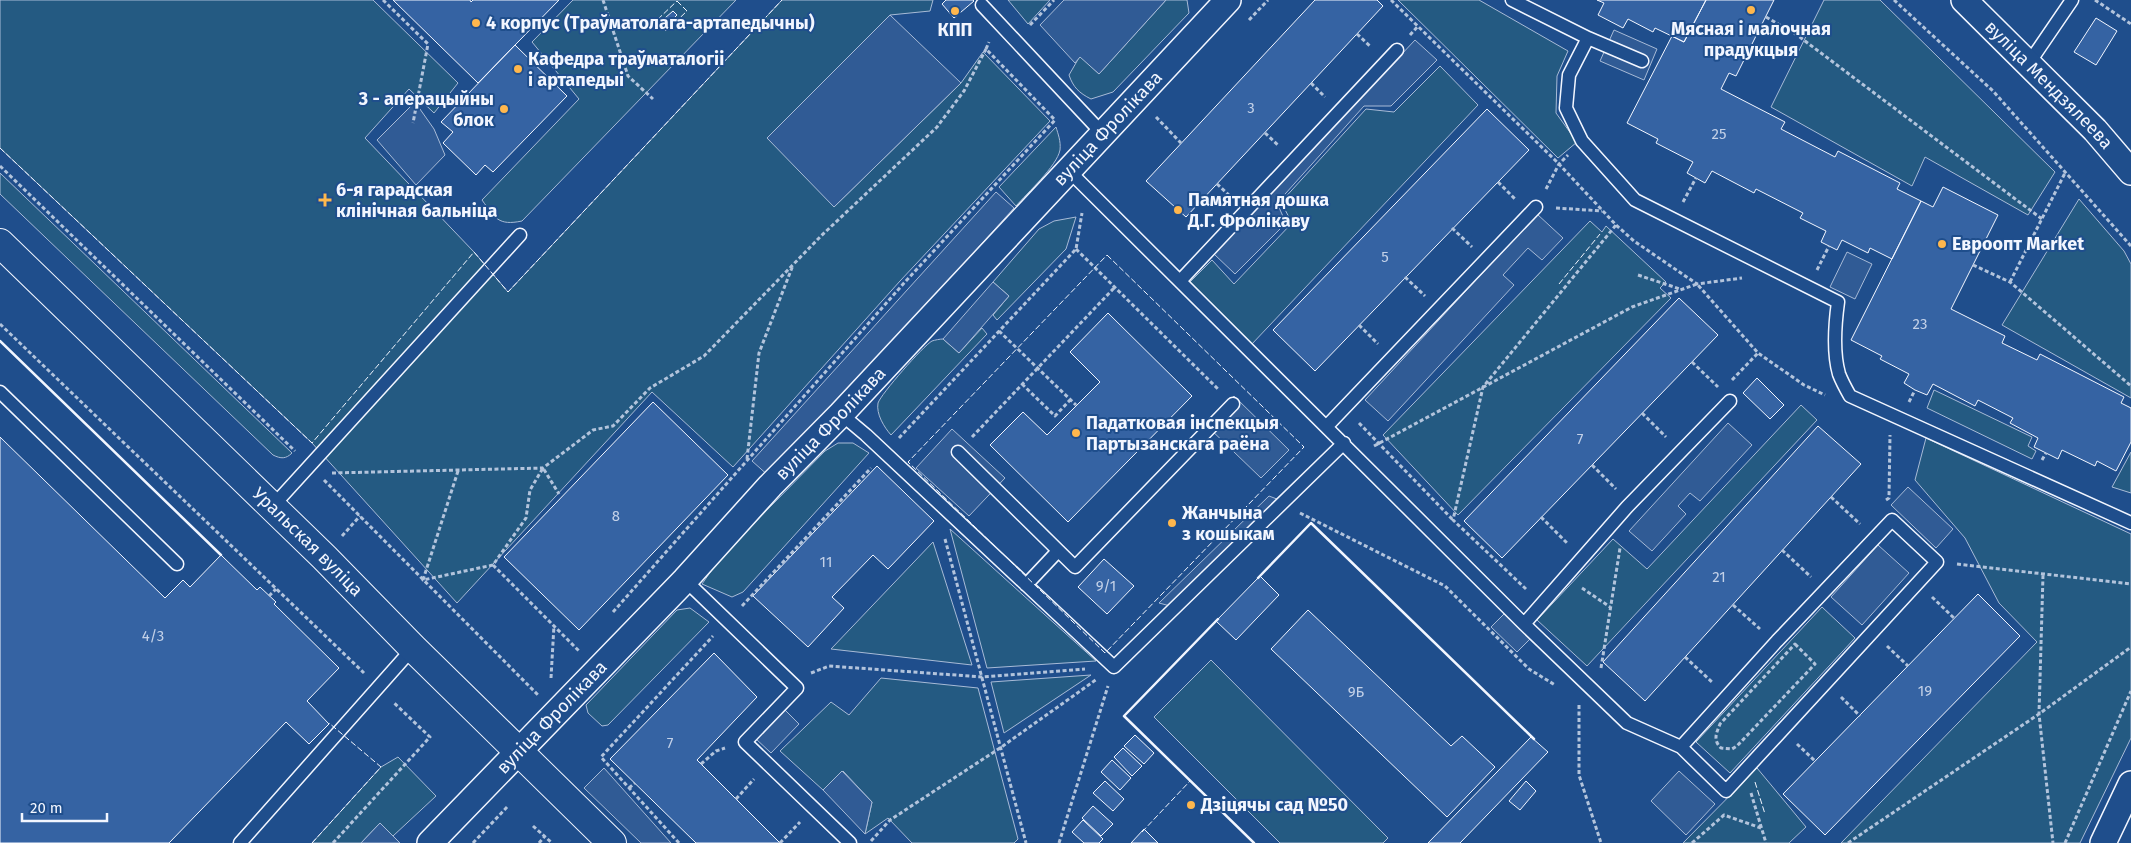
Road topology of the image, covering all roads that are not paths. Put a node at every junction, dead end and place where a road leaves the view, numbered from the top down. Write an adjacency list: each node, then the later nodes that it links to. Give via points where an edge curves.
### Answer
1 (1228, 0): 10 (street, вуліца Фролікава)
2 (1512, 0): 6 (lane)
3 (1964, 0): 9 (street, вуліца Мендзялеева)
4 (2072, 0): 9 (lane)
5 (982, 5): 10 (lane)
6 (1588, 38): 8 (lane); 25 (lane, via 1570,75 1566,108 1582,141 1634,200 1838,302 1839,374 1850,396)
7 (1397, 50): 16 (lane)
8 (1642, 61)
9 (2029, 63): 12 (street, вуліца Мендзялеева)
10 (1102, 134): 11 (street, вуліца Фролікава)
11 (1068, 170): 16 (lane); 20 (street, вуліца Фролікава)
12 (2131, 172)
13 (1536, 207): 21 (lane)
14 (520, 235): 24 (lane, via 313,469)
15 (0, 243): 24 (street, Уральская вуліца)
16 (1180, 281): 21 (lane)
17 (0, 392): 27 (lane)
18 (1730, 401): 30 (lane, via 1627,507)
19 (1234, 404): 26 (lane, via 1075,567)
20 (841, 414): 28 (street, вуліца Фролікава); 29 (lane)
21 (1327, 426): 22 (lane)
22 (1344, 443): 29 (lane, via 1114,667); 30 (lane)
23 (958, 452): 26 (lane)
24 (272, 506): 31 (street, Уральская вуліца)
25 (2131, 523)
26 (1058, 551): 29 (lane)
27 (177, 564)
28 (685, 580): 33 (street, вуліца Фролікава); 38 (lane, via 797,688 745,742)
29 (1026, 585)
30 (1524, 624): 32 (lane, via 1627,723)
31 (413, 648): 33 (street, Уральская вуліца); 35 (lane)
32 (1681, 747): 32 (lane, via 1726,791 1937,562 1892,520 1776,641)
33 (519, 752): 36 (street, вуліца Фролікава); 37 (street, Уральская вуліца)
34 (2131, 784): 39 (street)
35 (240, 843)
36 (430, 843)
37 (612, 843)
38 (850, 843)
39 (2104, 843)

